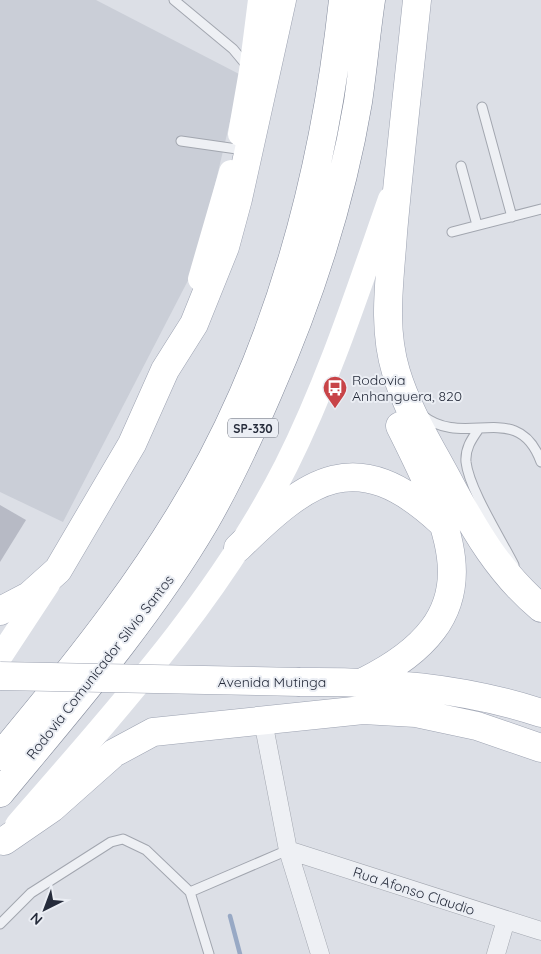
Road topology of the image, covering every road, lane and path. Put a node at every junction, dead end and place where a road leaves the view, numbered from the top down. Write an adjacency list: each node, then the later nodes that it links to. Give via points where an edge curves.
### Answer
1 (174, 0): 7 (lane, via 233,49)
2 (260, 0): 7 (main road)
3 (282, 0): 18 (main road, via 224,247 194,324)
4 (343, 0): 33 (main road, Rodovia Comunicador Silvio Santos / SP-330, via 312,192 254,366 212,458 135,585 62,682)
5 (371, 0): 34 (main road, Rodovia Comunicador Silvio Santos / SP-330, via 358,103 313,283 297,328 237,464 168,579 75,703)
6 (417, 0): 12 (main road)
7 (251, 71): 10 (main road)
8 (482, 107): 14 (lane)
9 (181, 141): 10 (lane)
10 (237, 149): 18 (main road, via 205,264)
11 (461, 166): 15 (lane)
12 (398, 176): 17 (main road); 23 (main road, via 321,394 285,468)
13 (541, 209): 14 (lane)
14 (512, 216): 15 (lane)
15 (477, 225): 16 (lane)
16 (452, 232)
17 (393, 236): 19 (main road, via 387,308 389,340); 22 (main road, via 379,296 377,350 391,410)
18 (165, 370): 24 (main road, via 132,444)
19 (407, 402): 20 (lane, via 440,424); 25 (main road, via 491,556 520,590)
20 (478, 430): 21 (lane, via 501,427 522,432 530,439); 25 (lane, via 467,450 470,478)
21 (541, 462)
22 (442, 523): 23 (main road, via 413,498 391,486 372,480 344,478 315,485 297,495); 29 (main road, via 453,568 451,592 445,610 417,648 386,671)
23 (238, 548): 35 (main road, via 168,647)
24 (58, 570): 26 (main road, via 28,596); 27 (main road)
25 (540, 607)
26 (0, 611)
27 (0, 657)
28 (0, 676): 29 (main road, Avenida Mutinga, bridge)
29 (364, 682): 30 (main road, Avenida Mutinga, via 472,693)
30 (541, 713)
31 (263, 721): 32 (main road, via 363,710 416,713 478,726); 35 (main road, via 153,732 131,742 52,808); 36 (street)
32 (541, 748)
33 (0, 756)
34 (0, 793)
35 (2, 843)
36 (288, 850): 37 (lane); 38 (street, Rua Afonso Claudio); 42 (street)
37 (190, 892): 39 (lane, via 146,850 123,839 111,842 31,893); 41 (lane)
38 (506, 920): 40 (street, Rua Afonso Claudio); 43 (street)
39 (0, 924)
40 (541, 931)
41 (209, 954)
42 (320, 954)
43 (496, 954)

